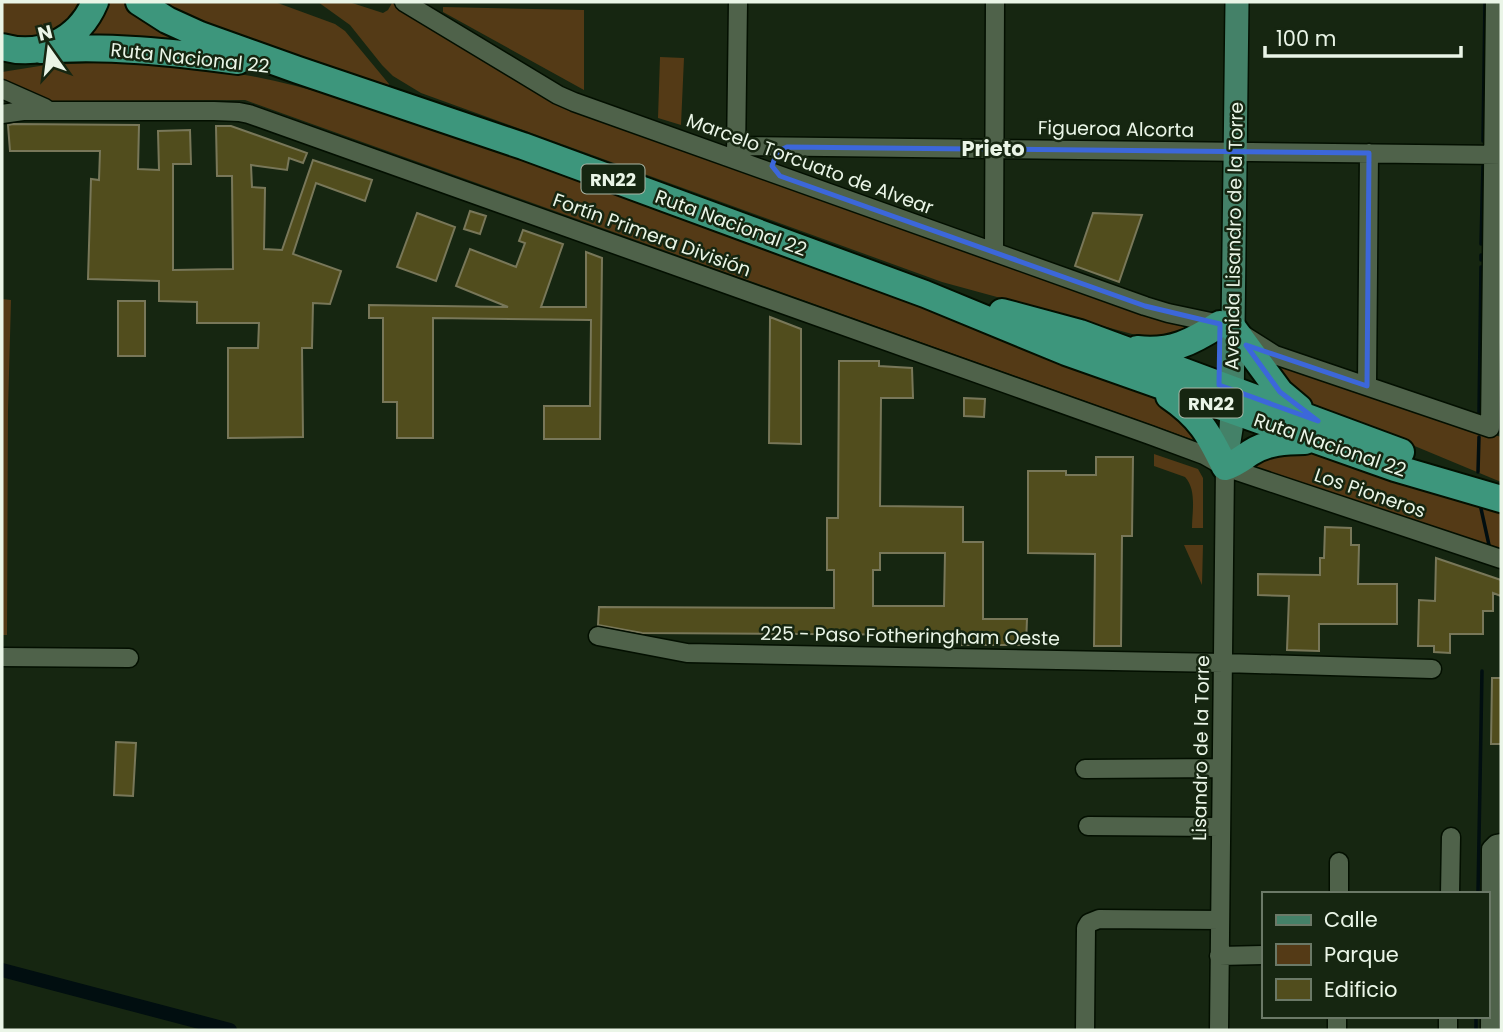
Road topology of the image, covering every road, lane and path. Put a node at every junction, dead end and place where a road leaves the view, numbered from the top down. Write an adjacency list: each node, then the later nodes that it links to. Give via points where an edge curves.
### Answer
1 (95, 2): 9 (highway, RN22, via 75,32 53,46)
2 (139, 2): 10 (highway, Ruta Nacional 22 / RN22, via 184,29)
3 (404, 2): 17 (street, Marcelo Torcuato de Alvear, via 566,99)
4 (738, 2): 17 (street)
5 (995, 2): 15 (street)
6 (1223, 2): 16 (main road, Avenida Lisandro de la Torre)
7 (1237, 2): 16 (main road, Avenida Lisandro de la Torre)
8 (1495, 2): 19 (street)
9 (18, 51): 10 (highway, Ruta Nacional 22 / RN22, via 158,51)
10 (298, 71): 22 (highway, Ruta Nacional 22 / RN22, via 503,139)
11 (2, 89): 12 (street, Fortín Primera División)
12 (52, 111): 13 (street, Fortín Primera División); 29 (street, Fortín Primera División, via 249,114 1150,435)
13 (2, 114)
14 (788, 147): 15 (street, Figueroa Alcorta); 17 (street, Figueroa Alcorta); 20 (street, via 772,160)
15 (994, 149): 16 (street, Figueroa Alcorta); 21 (street)
16 (1228, 151): 18 (street, Figueroa Alcorta); 23 (main road, Avenida Lisandro de la Torre)
17 (736, 153): 20 (street, Marcelo Torcuato de Alvear)
18 (1369, 153): 19 (street, Figueroa Alcorta); 26 (street)
19 (1497, 155): 26 (street, via 1490,428)
20 (780, 176): 21 (street, Marcelo Torcuato de Alvear)
21 (993, 252): 23 (street, Marcelo Torcuato de Alvear, via 1152,309)
22 (925, 294): 24 (highway, Ruta Nacional 22 / RN22, via 1064,328); 25 (highway, Ruta Nacional 22 / RN22)
23 (1226, 326): 24 (highway, via 1173,348); 26 (street, via 1275,355); 27 (main road, Avenida Lisandro de la Torre); 28 (highway)
24 (1121, 348): 27 (highway, Ruta Nacional 22 / RN22)
25 (1134, 376): 27 (highway, Ruta Nacional 22 / RN22); 29 (highway, via 1196,418)
26 (1367, 386)
27 (1226, 398): 28 (highway, Ruta Nacional 22 / RN22); 29 (main road, Avenida Lisandro de la Torre, via 1219,427)
28 (1319, 431): 29 (highway, via 1273,443); 30 (highway, Ruta Nacional 22 / RN22, via 1435,464)
29 (1225, 467): 31 (street, Los Pioneros); 35 (street, Lisandro de la Torre)
30 (1499, 499)
31 (1501, 559)
32 (598, 636): 35 (street, 225 - Paso Fotheringham Oeste, via 687,653)
33 (2, 657): 34 (street)
34 (129, 658)
35 (1223, 663): 36 (street, 225 - Paso Fotheringham Oeste); 37 (street, Lisandro de la Torre)
36 (1432, 669)
37 (1221, 768): 38 (street); 40 (street, Lisandro de la Torre)
38 (1085, 769)
39 (1088, 826): 40 (street)
40 (1221, 827): 46 (street, Lisandro de la Torre)
41 (1451, 837): 45 (street)
42 (1501, 843): 49 (street, via 1491,849)
43 (1339, 862): 44 (street)
44 (1339, 892)
45 (1450, 892)
46 (1220, 920): 48 (street, Lisandro de la Torre); 50 (street, via 1099,919 1089,923)
47 (1262, 955): 48 (street)
48 (1219, 956): 51 (street, Lisandro de la Torre)
49 (1496, 967): 52 (street)
50 (1085, 1030)
51 (1219, 1030)
52 (1490, 1030)

